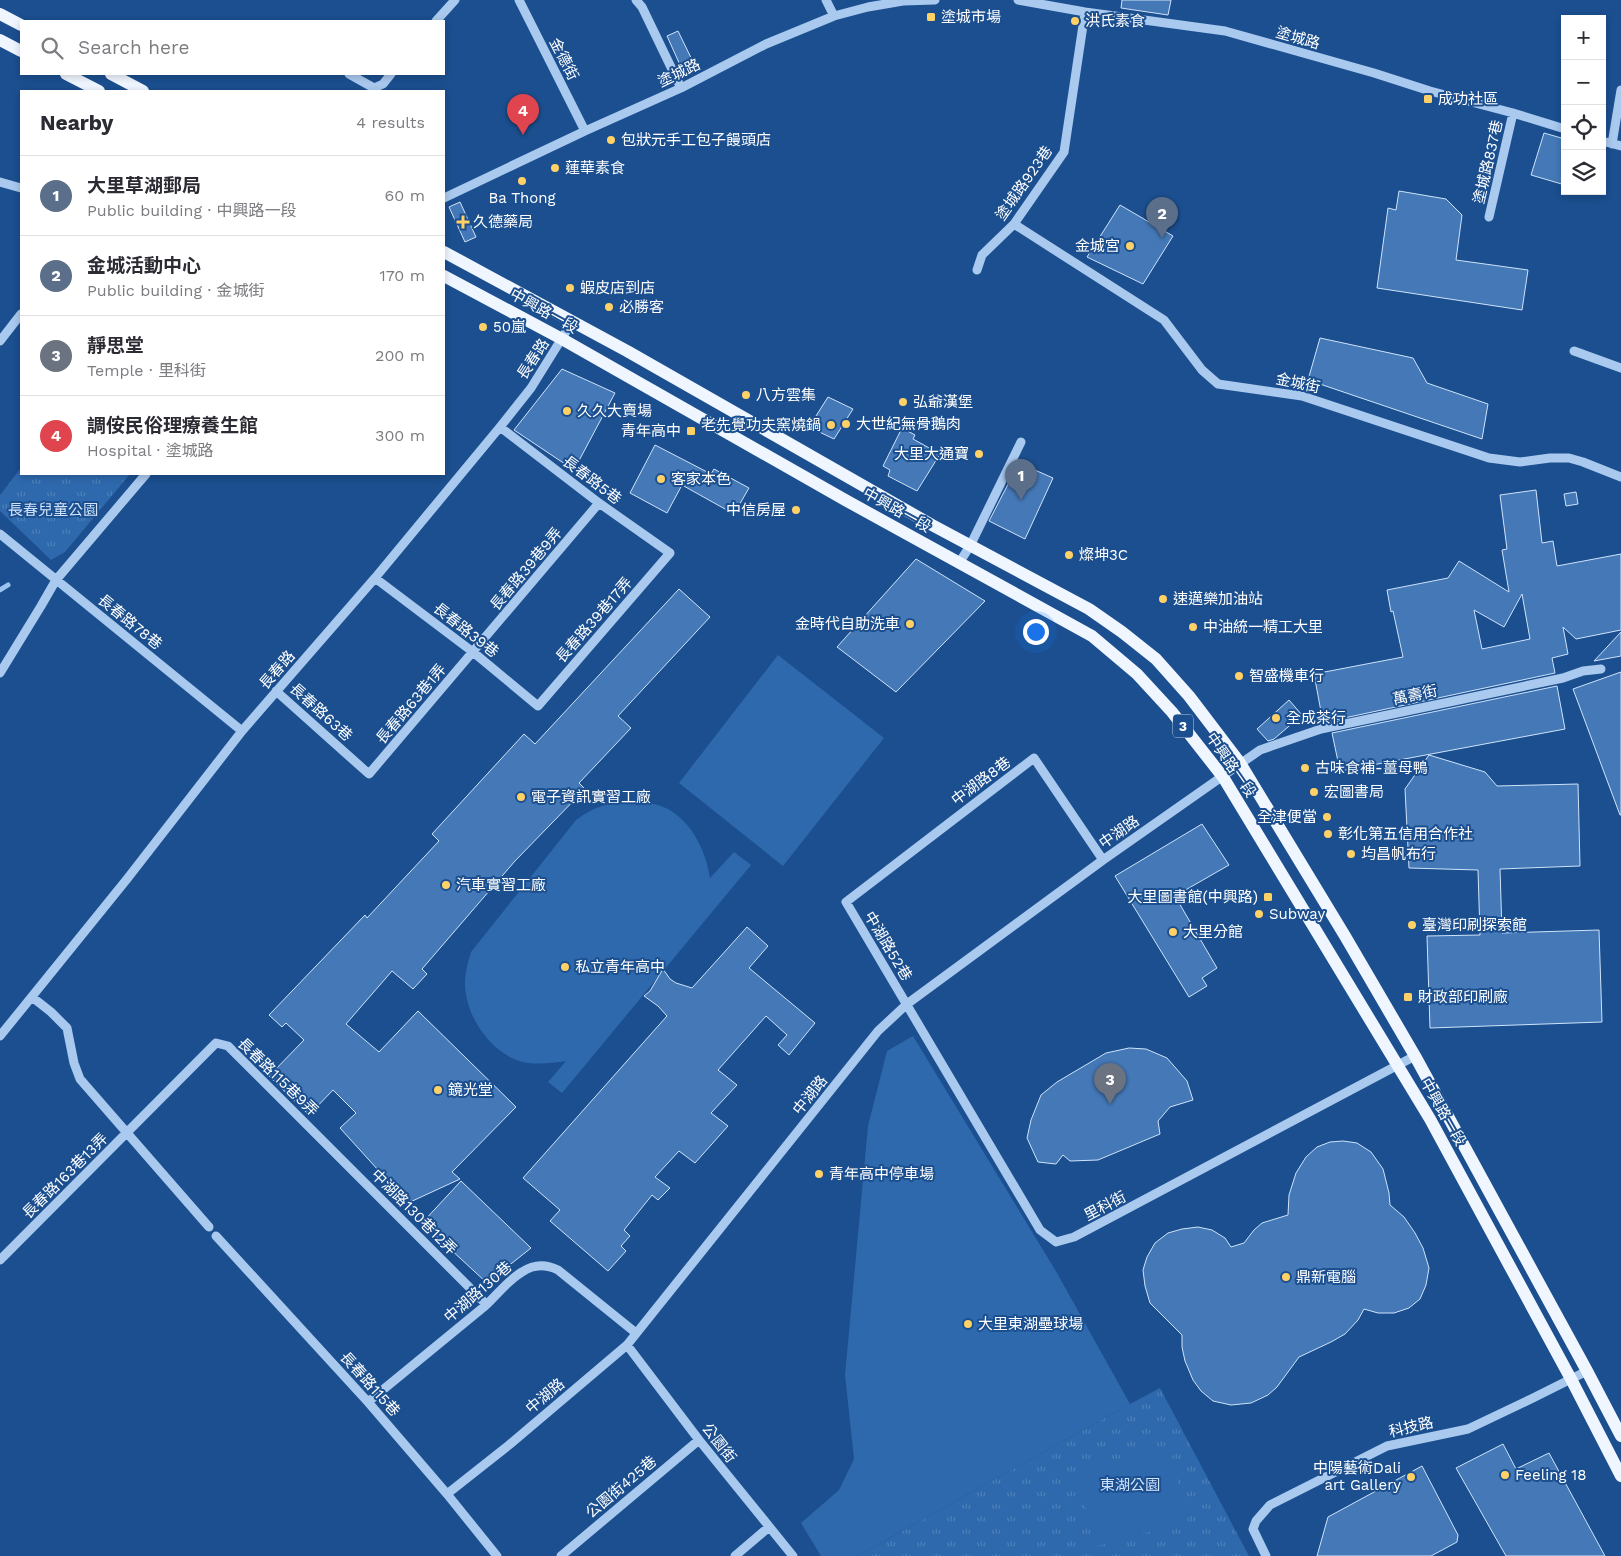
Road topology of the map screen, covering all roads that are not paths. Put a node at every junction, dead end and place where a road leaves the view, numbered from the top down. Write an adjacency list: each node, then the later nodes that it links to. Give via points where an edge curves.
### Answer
1 (455, 0): 10 (street)
2 (519, 0): 24 (street, 金德街)
3 (636, 0): 18 (street)
4 (826, 0): 9 (street)
5 (935, 0): 9 (street, 塗城路, via 868,6)
6 (1018, 0): 7 (street, 塗城路)
7 (1085, 12): 22 (street, 塗城路, via 1226,31); 30 (street, 塗城路923巷, via 1064,152)
8 (0, 14): 11 (main road)
9 (834, 16): 18 (street, 塗城路, via 766,44)
10 (437, 20)
11 (20, 24)
12 (0, 40): 13 (main road)
13 (20, 50)
14 (68, 75): 19 (main road)
15 (113, 75): 20 (main road)
16 (351, 75): 17 (street, via 374,88 383,84)
17 (390, 75)
18 (682, 88): 24 (street, 塗城路)
19 (97, 90)
20 (141, 90)
21 (1621, 90): 25 (street)
22 (1513, 113): 23 (street, 塗城路); 29 (street, 塗城路837巷)
23 (1561, 128)
24 (585, 131): 28 (street, 塗城路)
25 (1616, 145)
26 (0, 182): 27 (street)
27 (20, 188)
28 (445, 198)
29 (1489, 217)
30 (1014, 224): 32 (street, 塗城路923巷, via 982,255); 43 (street, 金城街, via 1164,320 1202,370 1218,384 1302,396 1489,458 1520,462 1569,458)
31 (445, 253): 35 (main road, 中興路一段 / 3)
32 (977, 270)
33 (445, 277): 36 (main road, 中興路一段 / 3)
34 (20, 315): 37 (street)
35 (572, 322): 36 (street, 長春路); 46 (main road, 中興路一段 / 3)
36 (562, 340): 40 (street, 長春路, via 531,388); 48 (main road, 中興路一段 / 3)
37 (0, 341)
38 (1574, 351): 39 (street)
39 (1621, 368)
40 (500, 427): 44 (street, 長春路5巷); 49 (street, 長春路)
41 (1021, 442): 46 (street)
42 (145, 475): 50 (street)
43 (1621, 478)
44 (599, 503): 47 (street, 長春路5巷); 51 (street, 長春路39巷9弄)
45 (0, 534): 50 (street, 長春路78巷)
46 (970, 546): 48 (street); 57 (main road, 中興路一段 / 3, via 1089,609 1122,632 1156,660 1189,696)
47 (670, 553): 55 (street, 長春路39巷17弄)
48 (959, 563): 59 (main road, 中興路一段 / 3, via 1092,636 1137,674)
49 (375, 578): 51 (street, 長春路39巷); 54 (street, 長春路)
50 (56, 580): 53 (street); 56 (street, 長春路78巷)
51 (473, 652): 55 (street, 長春路39巷); 58 (street, 長春路63巷1弄)
52 (1601, 669): 57 (street, 萬壽街, via 1321,729 1260,750)
53 (0, 673)
54 (276, 691): 56 (street, 長春路); 58 (street, 長春路63巷)
55 (538, 706)
56 (242, 731): 62 (street, 長春路)
57 (1240, 763): 59 (street, 中湖路); 65 (main road, 中興路一段 / 3)
58 (369, 774)
59 (1223, 776): 60 (street, 中湖路); 66 (main road, 中興路一段 / 3)
60 (1102, 860): 61 (street, 中湖路8巷, via 1034,758); 63 (street, 中湖路)
61 (846, 902): 63 (street, 中湖路52巷)
62 (32, 997): 64 (street, 長春路); 67 (street, via 67,1028 80,1079)
63 (907, 1004): 66 (street, 里科街, via 1040,1230 1056,1242 1074,1238); 73 (street, 中湖路, via 878,1031)
64 (0, 1036)
65 (1415, 1056): 66 (street, 里科街); 75 (main road, 中興路一段 / 3)
66 (1397, 1066): 76 (main road, 中興路一段 / 3, via 1430,1118)
67 (128, 1132): 68 (street, 長春路115巷9弄, via 216,1043 228,1046); 69 (street); 71 (street, 長春路163巷13弄)
68 (321, 1139): 72 (street, 中湖路130巷12弄)
69 (208, 1227)
70 (216, 1236): 77 (street, 長春路115巷)
71 (0, 1260)
72 (486, 1304): 73 (street, 中湖路130巷, via 522,1272 542,1265 550,1266); 77 (street, 中湖路130巷)
73 (636, 1333): 74 (street, 中湖路)
74 (627, 1345): 79 (street, 公園街); 81 (street, 中湖路)
75 (1587, 1371): 76 (street, 科技路); 78 (main road, 中興路一段 / 3)
76 (1571, 1379): 80 (main road, 中興路一段 / 3); 87 (street, 科技路, via 1468,1429 1387,1446 1270,1505 1253,1529)
77 (368, 1402): 81 (street, 長春路115巷)
78 (1621, 1436)
79 (699, 1440): 82 (street, 公園街); 84 (street, 公園街425巷)
80 (1621, 1476)
81 (447, 1494): 83 (street, 長春路115巷)
82 (769, 1528): 85 (street); 86 (street, 公園街)
83 (497, 1556)
84 (561, 1556)
85 (734, 1556)
86 (793, 1556)
87 (1266, 1556)

